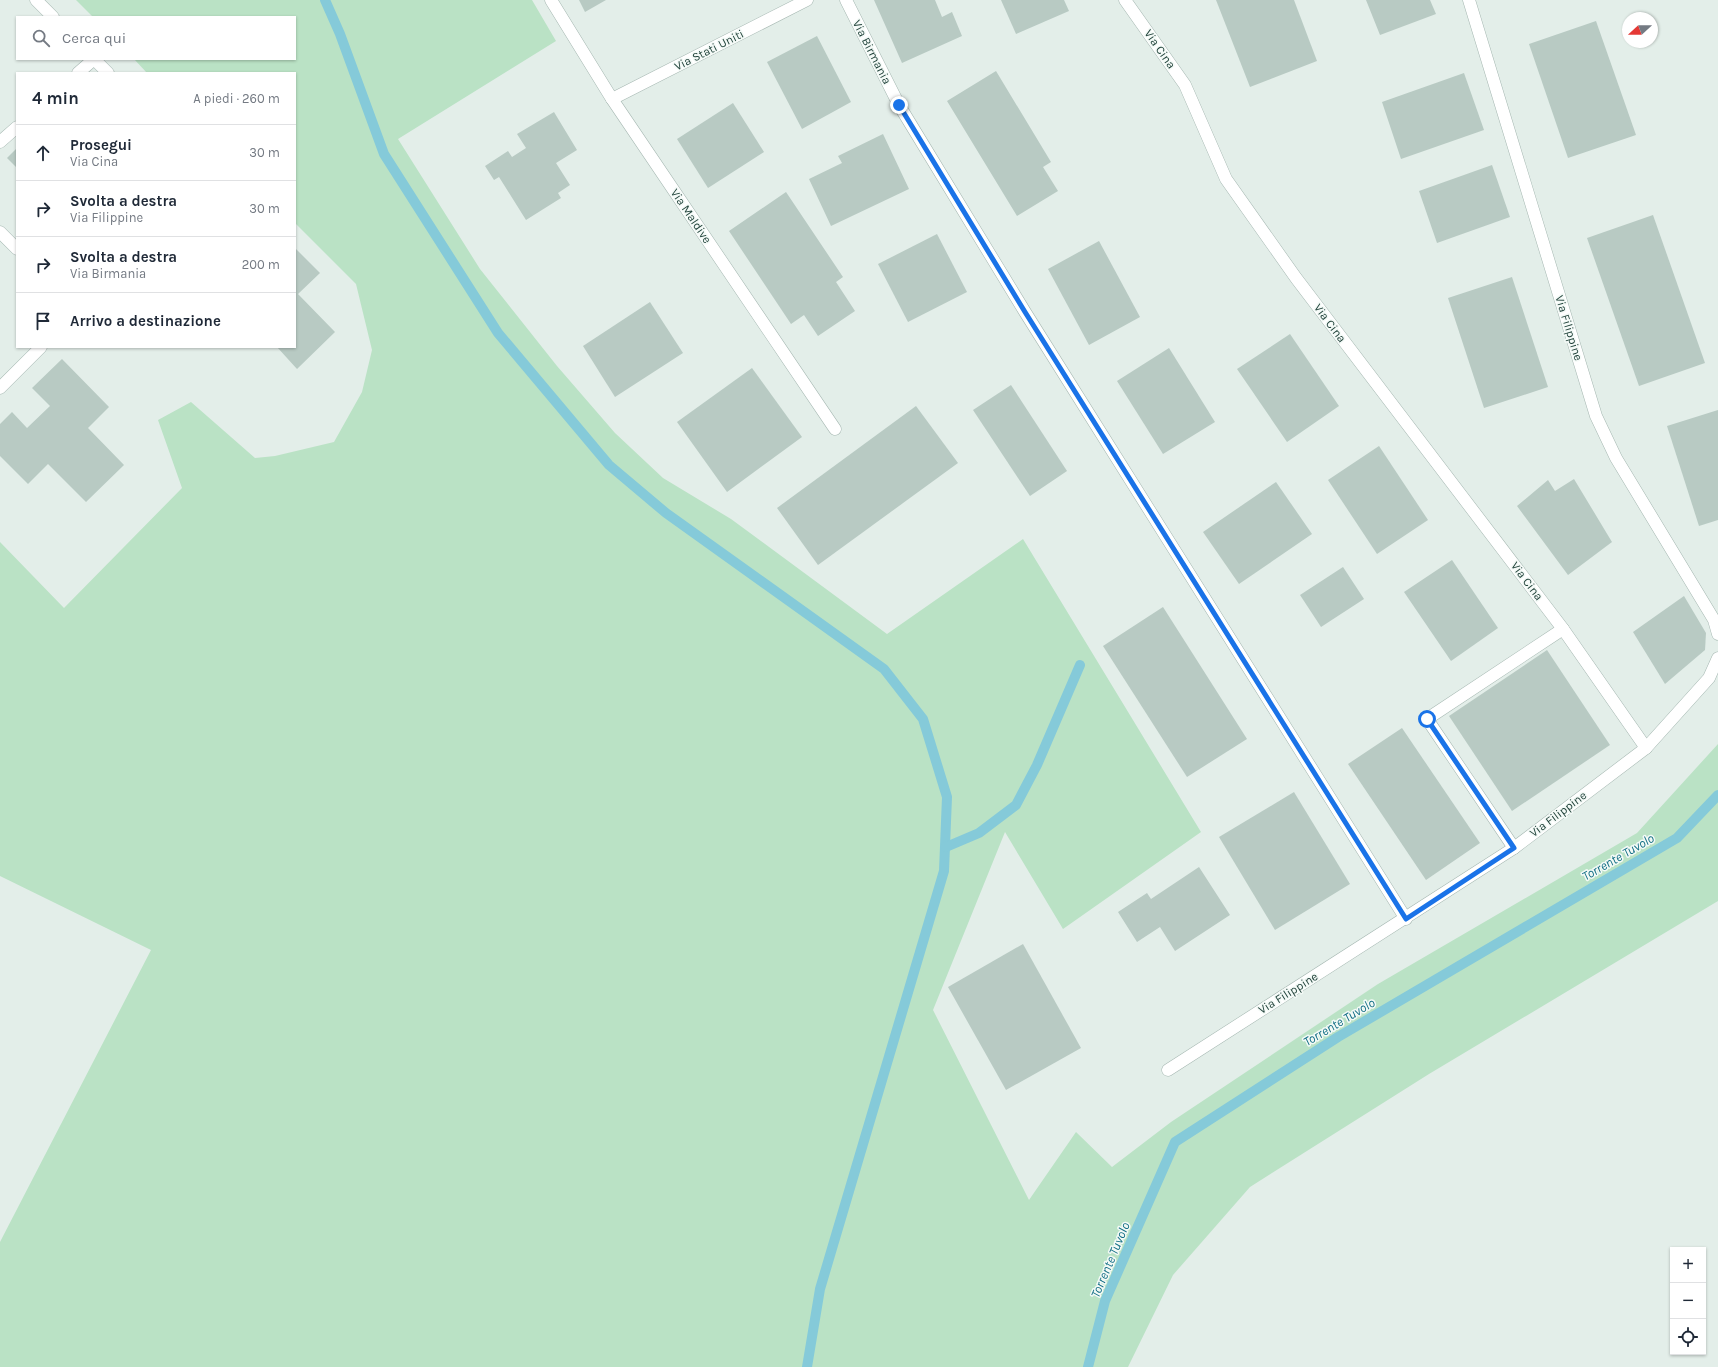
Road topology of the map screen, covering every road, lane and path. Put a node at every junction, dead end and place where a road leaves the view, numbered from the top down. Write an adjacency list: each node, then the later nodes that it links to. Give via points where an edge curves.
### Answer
1 (36, 0): 7 (street)
2 (551, 0): 12 (street, Via Maldive)
3 (807, 0): 12 (street, Via Stati Uniti)
4 (846, 0): 25 (street, Via Birmania, via 899,105 1025,312)
5 (1125, 0): 20 (street, Via Cina, via 1185,84 1230,185 1296,278)
6 (1469, 0): 21 (street, Via Filippine, via 1596,416 1616,458 1714,620)
7 (52, 16)
8 (93, 60): 10 (street)
9 (95, 60): 11 (street)
10 (79, 72)
11 (107, 72)
12 (612, 99): 19 (street, Via Maldive)
13 (16, 128): 14 (street)
14 (0, 142)
15 (0, 232): 16 (street)
16 (16, 248)
17 (40, 348): 18 (street)
18 (0, 388)
19 (834, 429)
20 (1563, 629): 23 (street, Via Cina); 24 (street, via 1427,719)
21 (1718, 634)
22 (1718, 658): 23 (street, Via Filippine, via 1709,678)
23 (1646, 748): 24 (street, Via Filippine)
24 (1514, 848): 25 (street, Via Filippine)
25 (1406, 919): 26 (street, Via Filippine)
26 (1168, 1070)

